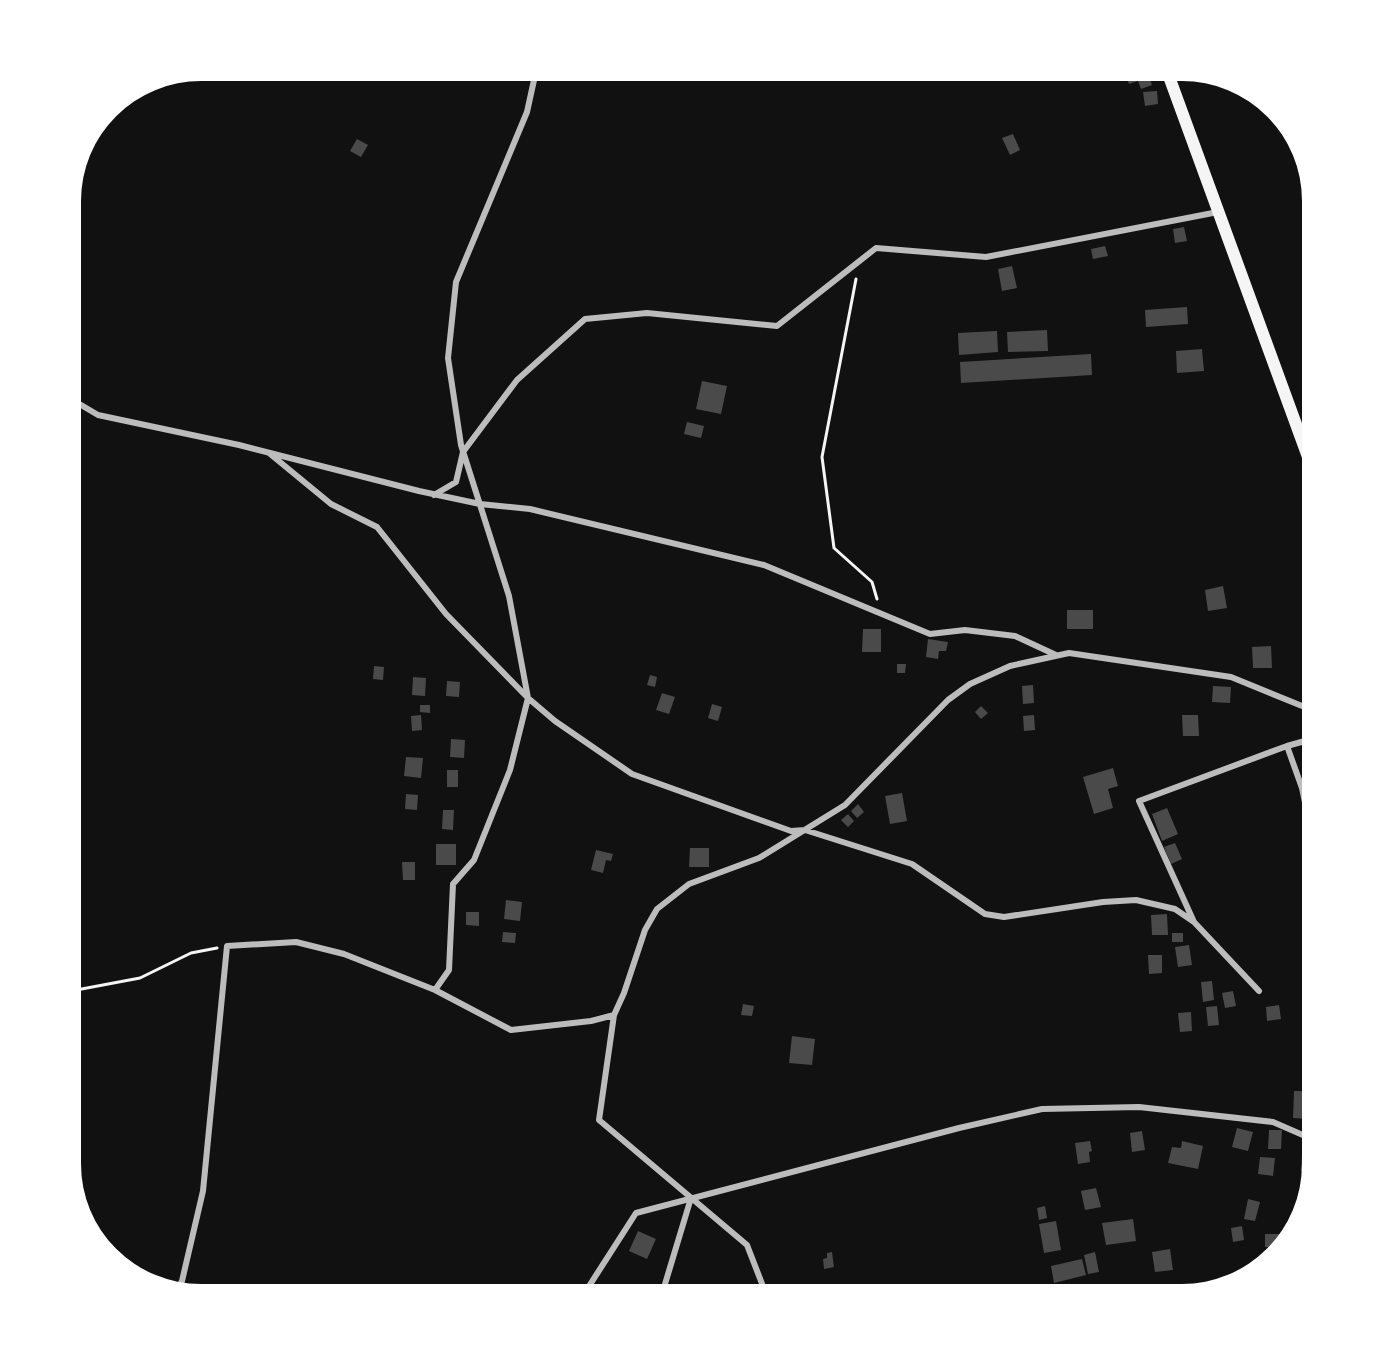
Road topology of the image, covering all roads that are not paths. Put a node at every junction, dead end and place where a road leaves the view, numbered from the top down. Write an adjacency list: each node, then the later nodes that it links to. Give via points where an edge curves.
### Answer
1 (534, 81): 6 (street, via 527,112 456,282 447,358)
2 (1171, 81): 3 (main road)
3 (1219, 212): 5 (main road); 6 (street, via 986,257 876,248 777,326 647,313 585,319 517,380)
4 (81, 405): 7 (street, via 98,415)
5 (1302, 440)
6 (464, 452): 8 (street, via 456,482); 9 (street)
7 (269, 453): 8 (street); 11 (street, via 331,504 377,527 446,614)
8 (434, 495): 9 (street)
9 (480, 504): 10 (street, via 530,509 764,566 930,634 965,630 1015,636); 11 (street, via 509,596)
10 (1057, 656): 12 (street, via 1069,653 1231,677); 16 (street, via 1010,666 970,684 845,805)
11 (528, 698): 16 (street, via 632,774 790,831); 18 (street, via 510,770 474,860 453,884 449,969)
12 (1302, 707)
13 (1302, 742): 14 (street)
14 (1287, 746): 15 (street); 17 (street, via 1139,801)
15 (1302, 788)
16 (805, 830): 17 (street, via 912,864 985,914 1004,917 1136,900 1175,909); 20 (street, via 759,858 689,884 657,909 645,930)
17 (1194, 922): 19 (street)
18 (435, 990): 20 (street, via 511,1030); 23 (street, via 344,954 296,942 227,946 203,1191)
19 (1259, 991)
20 (614, 1015): 22 (street, via 600,1120)
21 (1302, 1135): 22 (street, via 1273,1122 1150,1108 1042,1109)
22 (691, 1198): 24 (street, via 636,1213); 25 (street); 26 (street, via 747,1245)
23 (181, 1282)
24 (590, 1284)
25 (665, 1284)
26 (762, 1284)

